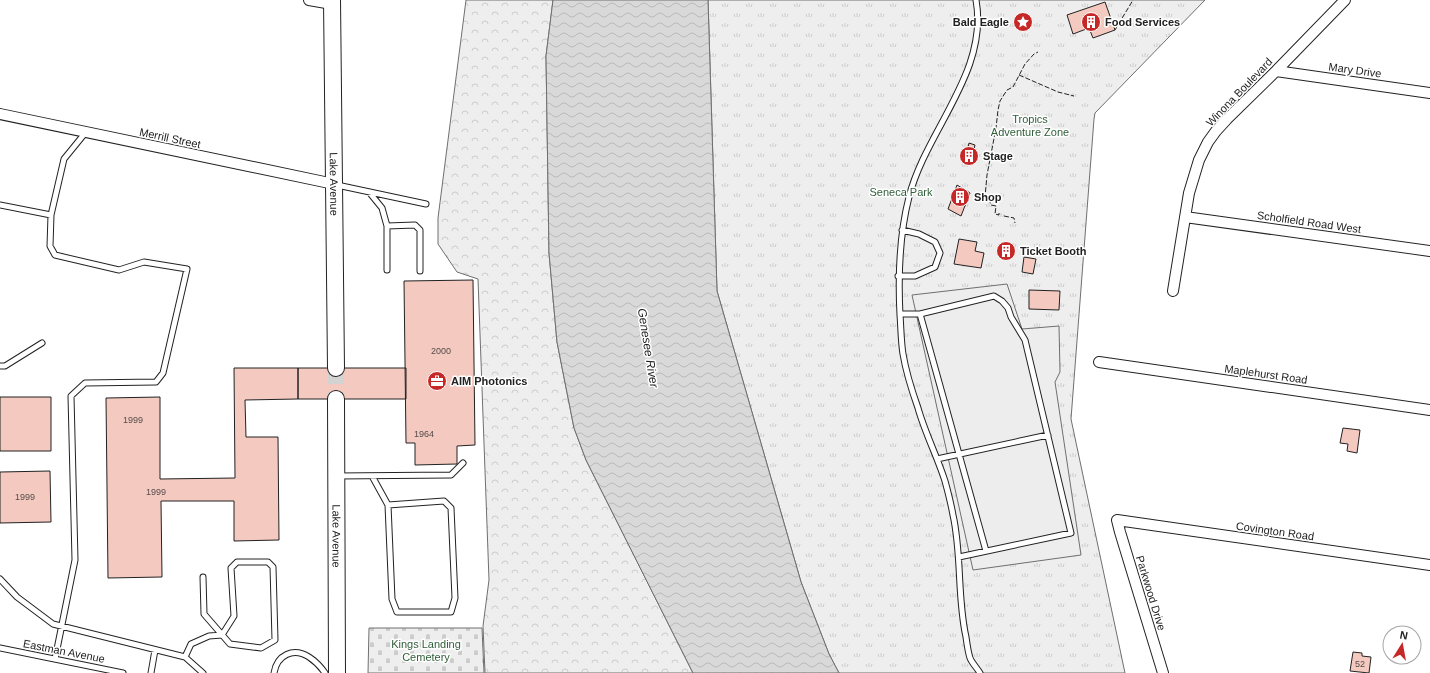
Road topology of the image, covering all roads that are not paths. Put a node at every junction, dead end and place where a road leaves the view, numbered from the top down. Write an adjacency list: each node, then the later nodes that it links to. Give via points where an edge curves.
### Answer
1 (309, 0): 4 (street)
2 (976, 0): 16 (lane, via 978,26 970,63 917,172)
3 (1345, 0): 5 (street, Winona Boulevard)
4 (332, 2): 9 (main road, Lake Avenue)
5 (1276, 71): 6 (street, Mary Drive); 14 (street, Winona Boulevard, via 1226,119 1208,142 1198,160)
6 (1430, 93)
7 (0, 114): 8 (street, Merrill Street)
8 (86, 132): 9 (street, Merrill Street); 13 (lane, via 64,159)
9 (334, 184): 10 (lane); 27 (main road, Lake Avenue)
10 (369, 192): 11 (lane); 15 (lane, via 382,208)
11 (426, 204)
12 (0, 205): 13 (lane)
13 (51, 214): 43 (lane, via 50,246 55,255 119,270 144,262 187,269 163,372 156,382 86,383 71,396 75,560)
14 (1185, 217): 17 (street, Scholfield Road West); 21 (street, Winona Boulevard)
15 (387, 226): 18 (lane); 19 (lane, via 415,225 420,230)
16 (902, 230): 20 (lane); 20 (lane, via 919,234 935,242 940,253 935,267 915,276)
17 (1430, 251)
18 (387, 270)
19 (420, 272)
20 (898, 276): 22 (lane)
21 (1173, 291)
22 (900, 314): 23 (lane); 32 (lane, via 903,354 918,409)
23 (920, 314): 30 (lane, via 994,296 1002,301 1025,340); 31 (lane)
24 (42, 343): 26 (lane, via 5,366)
25 (1099, 362): 29 (street, Maplehurst Road)
26 (0, 366)
27 (336, 368)
28 (336, 399): 34 (main road, Lake Avenue)
29 (1430, 410)
30 (1048, 436): 31 (lane); 38 (lane, via 1071,533)
31 (960, 454): 32 (lane); 38 (lane)
32 (937, 460): 39 (lane, via 954,516)
33 (463, 463): 35 (lane, via 451,475)
34 (336, 476): 35 (lane); 54 (main road, Lake Avenue)
35 (372, 476): 36 (lane)
36 (388, 505): 36 (lane, via 392,599 397,612 451,612 454,598 451,508 444,501)
37 (1118, 520): 40 (street, Covington Road); 56 (street, Parkwood Drive)
38 (986, 551): 39 (lane)
39 (959, 557): 55 (lane, via 963,624 970,658)
40 (1430, 565)
41 (203, 577): 44 (lane, via 204,614)
42 (0, 579): 43 (lane, via 18,597 53,624)
43 (62, 626): 46 (lane); 48 (lane)
44 (222, 635): 44 (lane, via 230,644 261,648 275,640 273,567 268,562 237,562 232,568 234,616); 47 (lane, via 209,636 191,644)
45 (0, 648): 48 (lane, Eastman Avenue)
46 (155, 650): 47 (lane); 50 (lane)
47 (185, 657): 51 (lane)
48 (55, 659): 49 (lane, Eastman Avenue)
49 (123, 673)
50 (151, 673)
51 (203, 673)
52 (274, 673): 53 (lane, via 280,658 294,652 308,656)
53 (325, 673)
54 (337, 673)
55 (980, 673)
56 (1163, 673)

